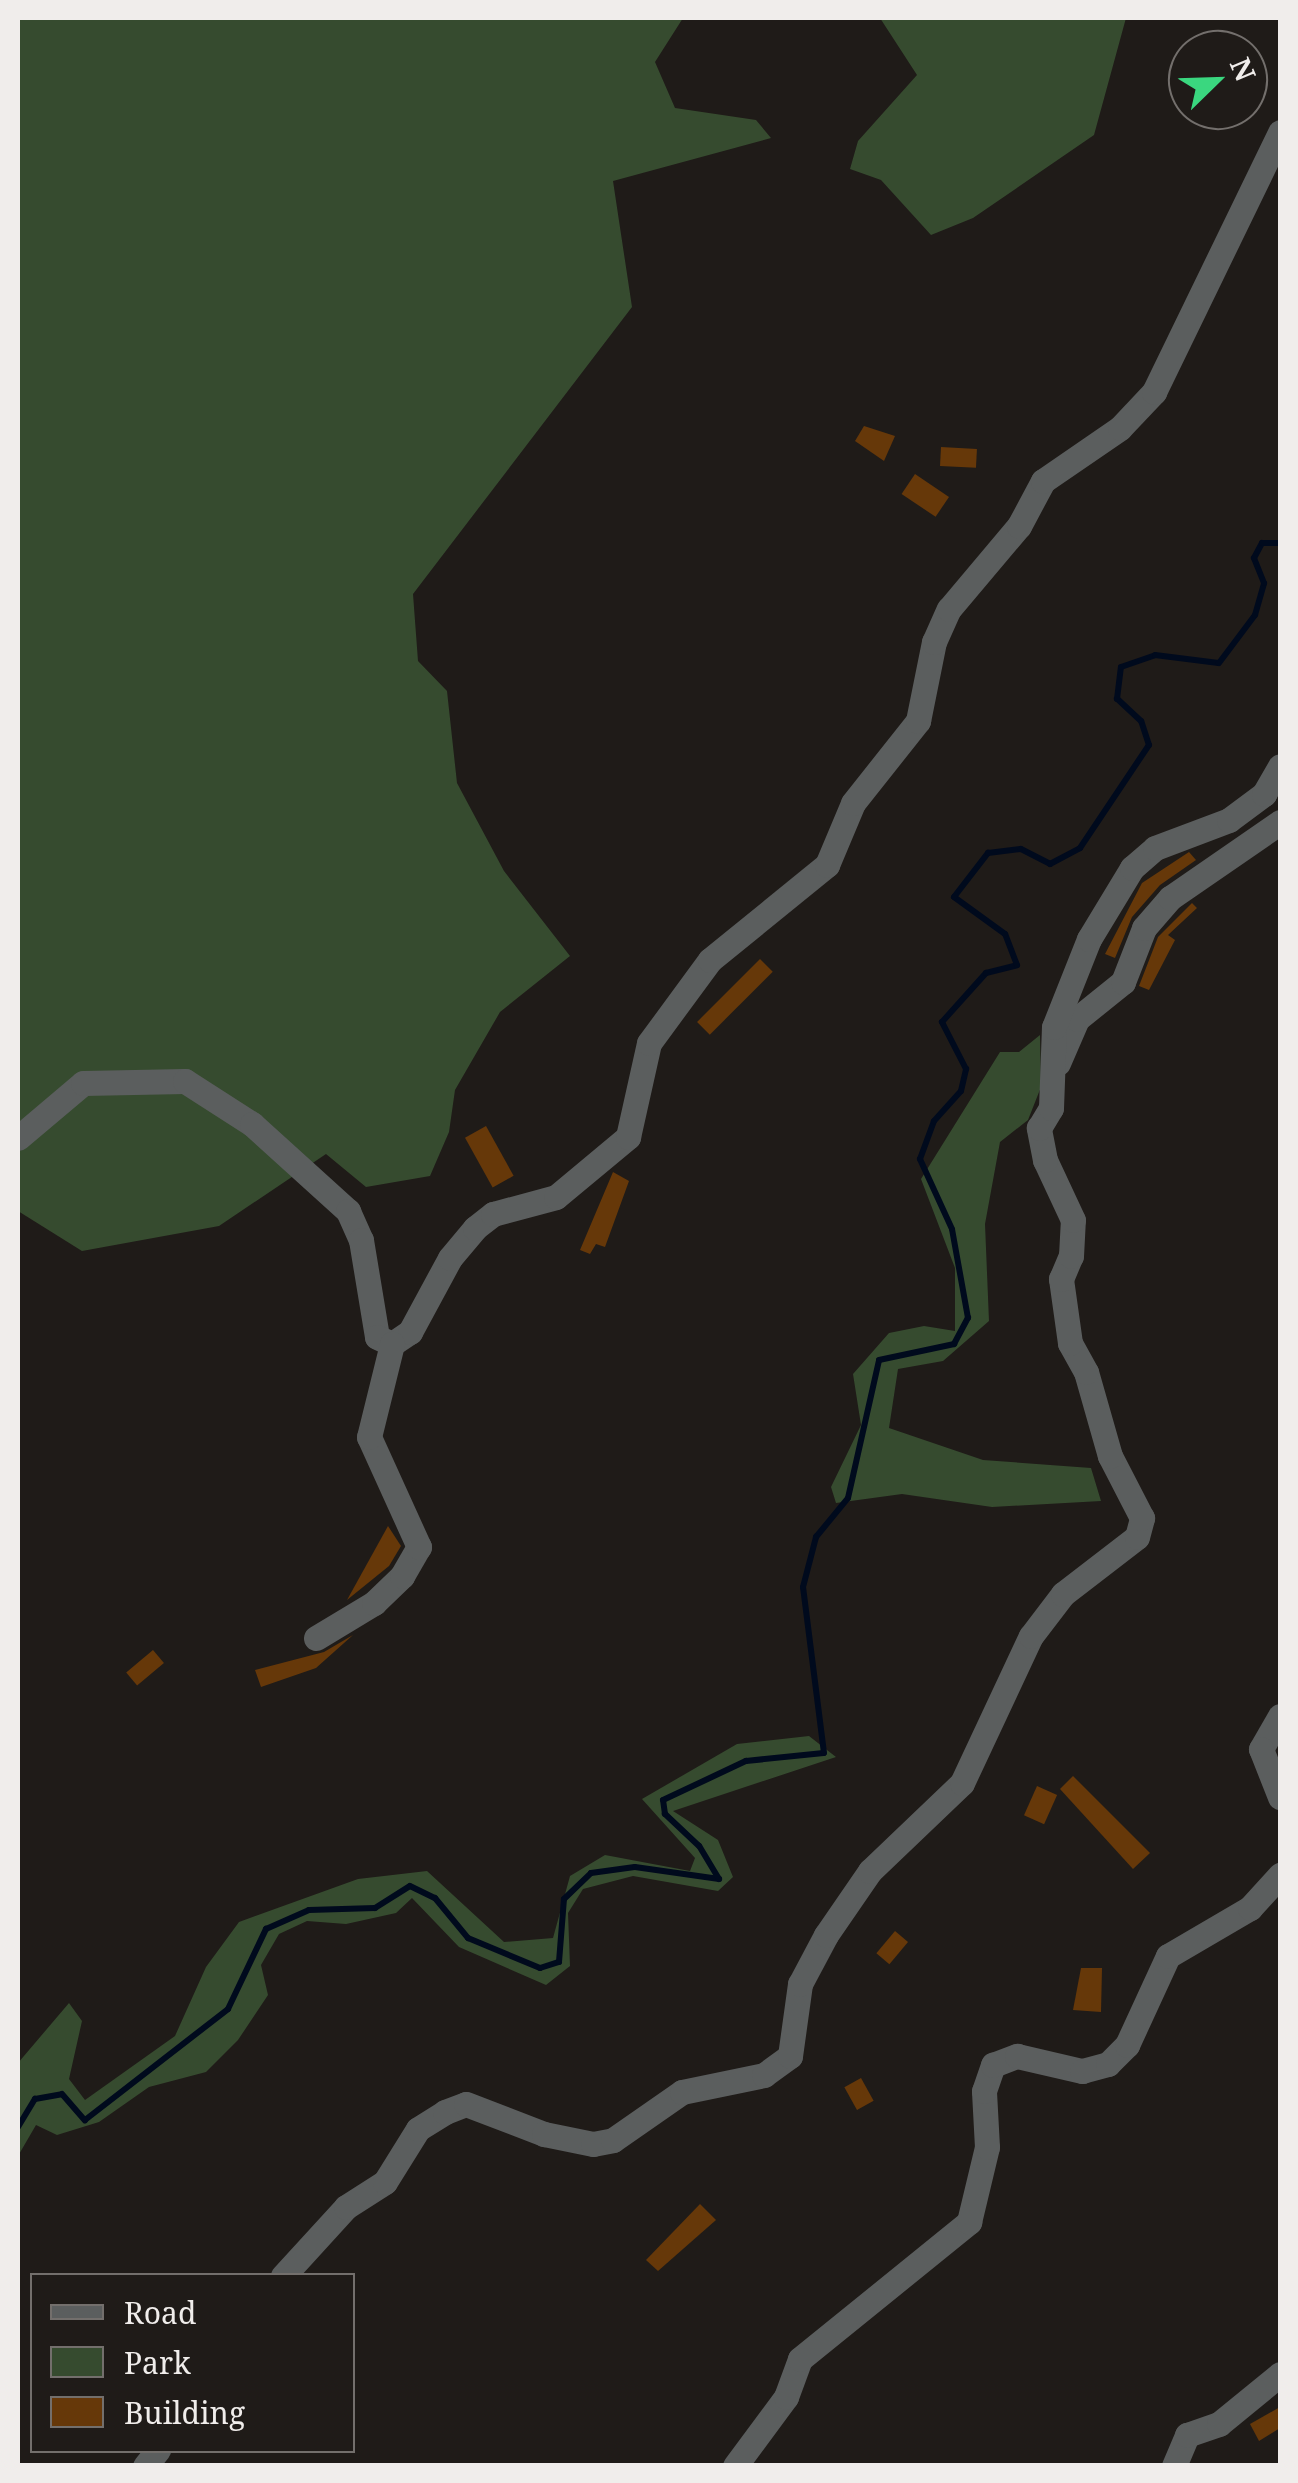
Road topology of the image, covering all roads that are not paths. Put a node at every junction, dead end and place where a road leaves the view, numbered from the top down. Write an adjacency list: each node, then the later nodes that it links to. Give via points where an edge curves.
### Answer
1 (1280, 132): 6 (street, via 1154,392 1120,428 1043,481 1019,526 949,609 934,642 918,721 852,803 827,865 710,960 648,1043 628,1137 556,1196 493,1214 475,1228 450,1258 410,1332)
2 (1280, 766): 4 (street, via 1264,794 1229,820 1155,848 1132,868 1090,939 1054,1027)
3 (1280, 822): 4 (street, via 1170,898 1144,928 1123,982 1077,1020)
4 (1054, 1070): 11 (street, via 1050,1108 1039,1128 1045,1160 1073,1220 1072,1256 1062,1279 1070,1344 1086,1372 1110,1456 1142,1518 1138,1537 1063,1594 1032,1636 962,1783 870,1870 826,1935 800,1984 790,2056 764,2075 682,2092 614,2140 593,2144 544,2134 466,2104 445,2112 418,2129 385,2182 346,2207)
5 (18, 1138): 6 (street, via 83,1082 185,1080 252,1124 348,1211 361,1240 378,1337)
6 (392, 1344): 7 (street, via 369,1437 420,1547 374,1603)
7 (316, 1638)
8 (1280, 1716): 9 (street, via 1261,1750)
9 (1280, 1797)
10 (1280, 1876): 13 (street, via 1250,1908 1168,1956 1127,2045 1108,2064 1082,2071 1017,2056 992,2065 984,2091 987,2146 969,2222 800,2359 776,2413)
11 (286, 2273)
12 (1280, 2374): 14 (street, via 1219,2424 1187,2435)
13 (736, 2466)
14 (1174, 2466)

